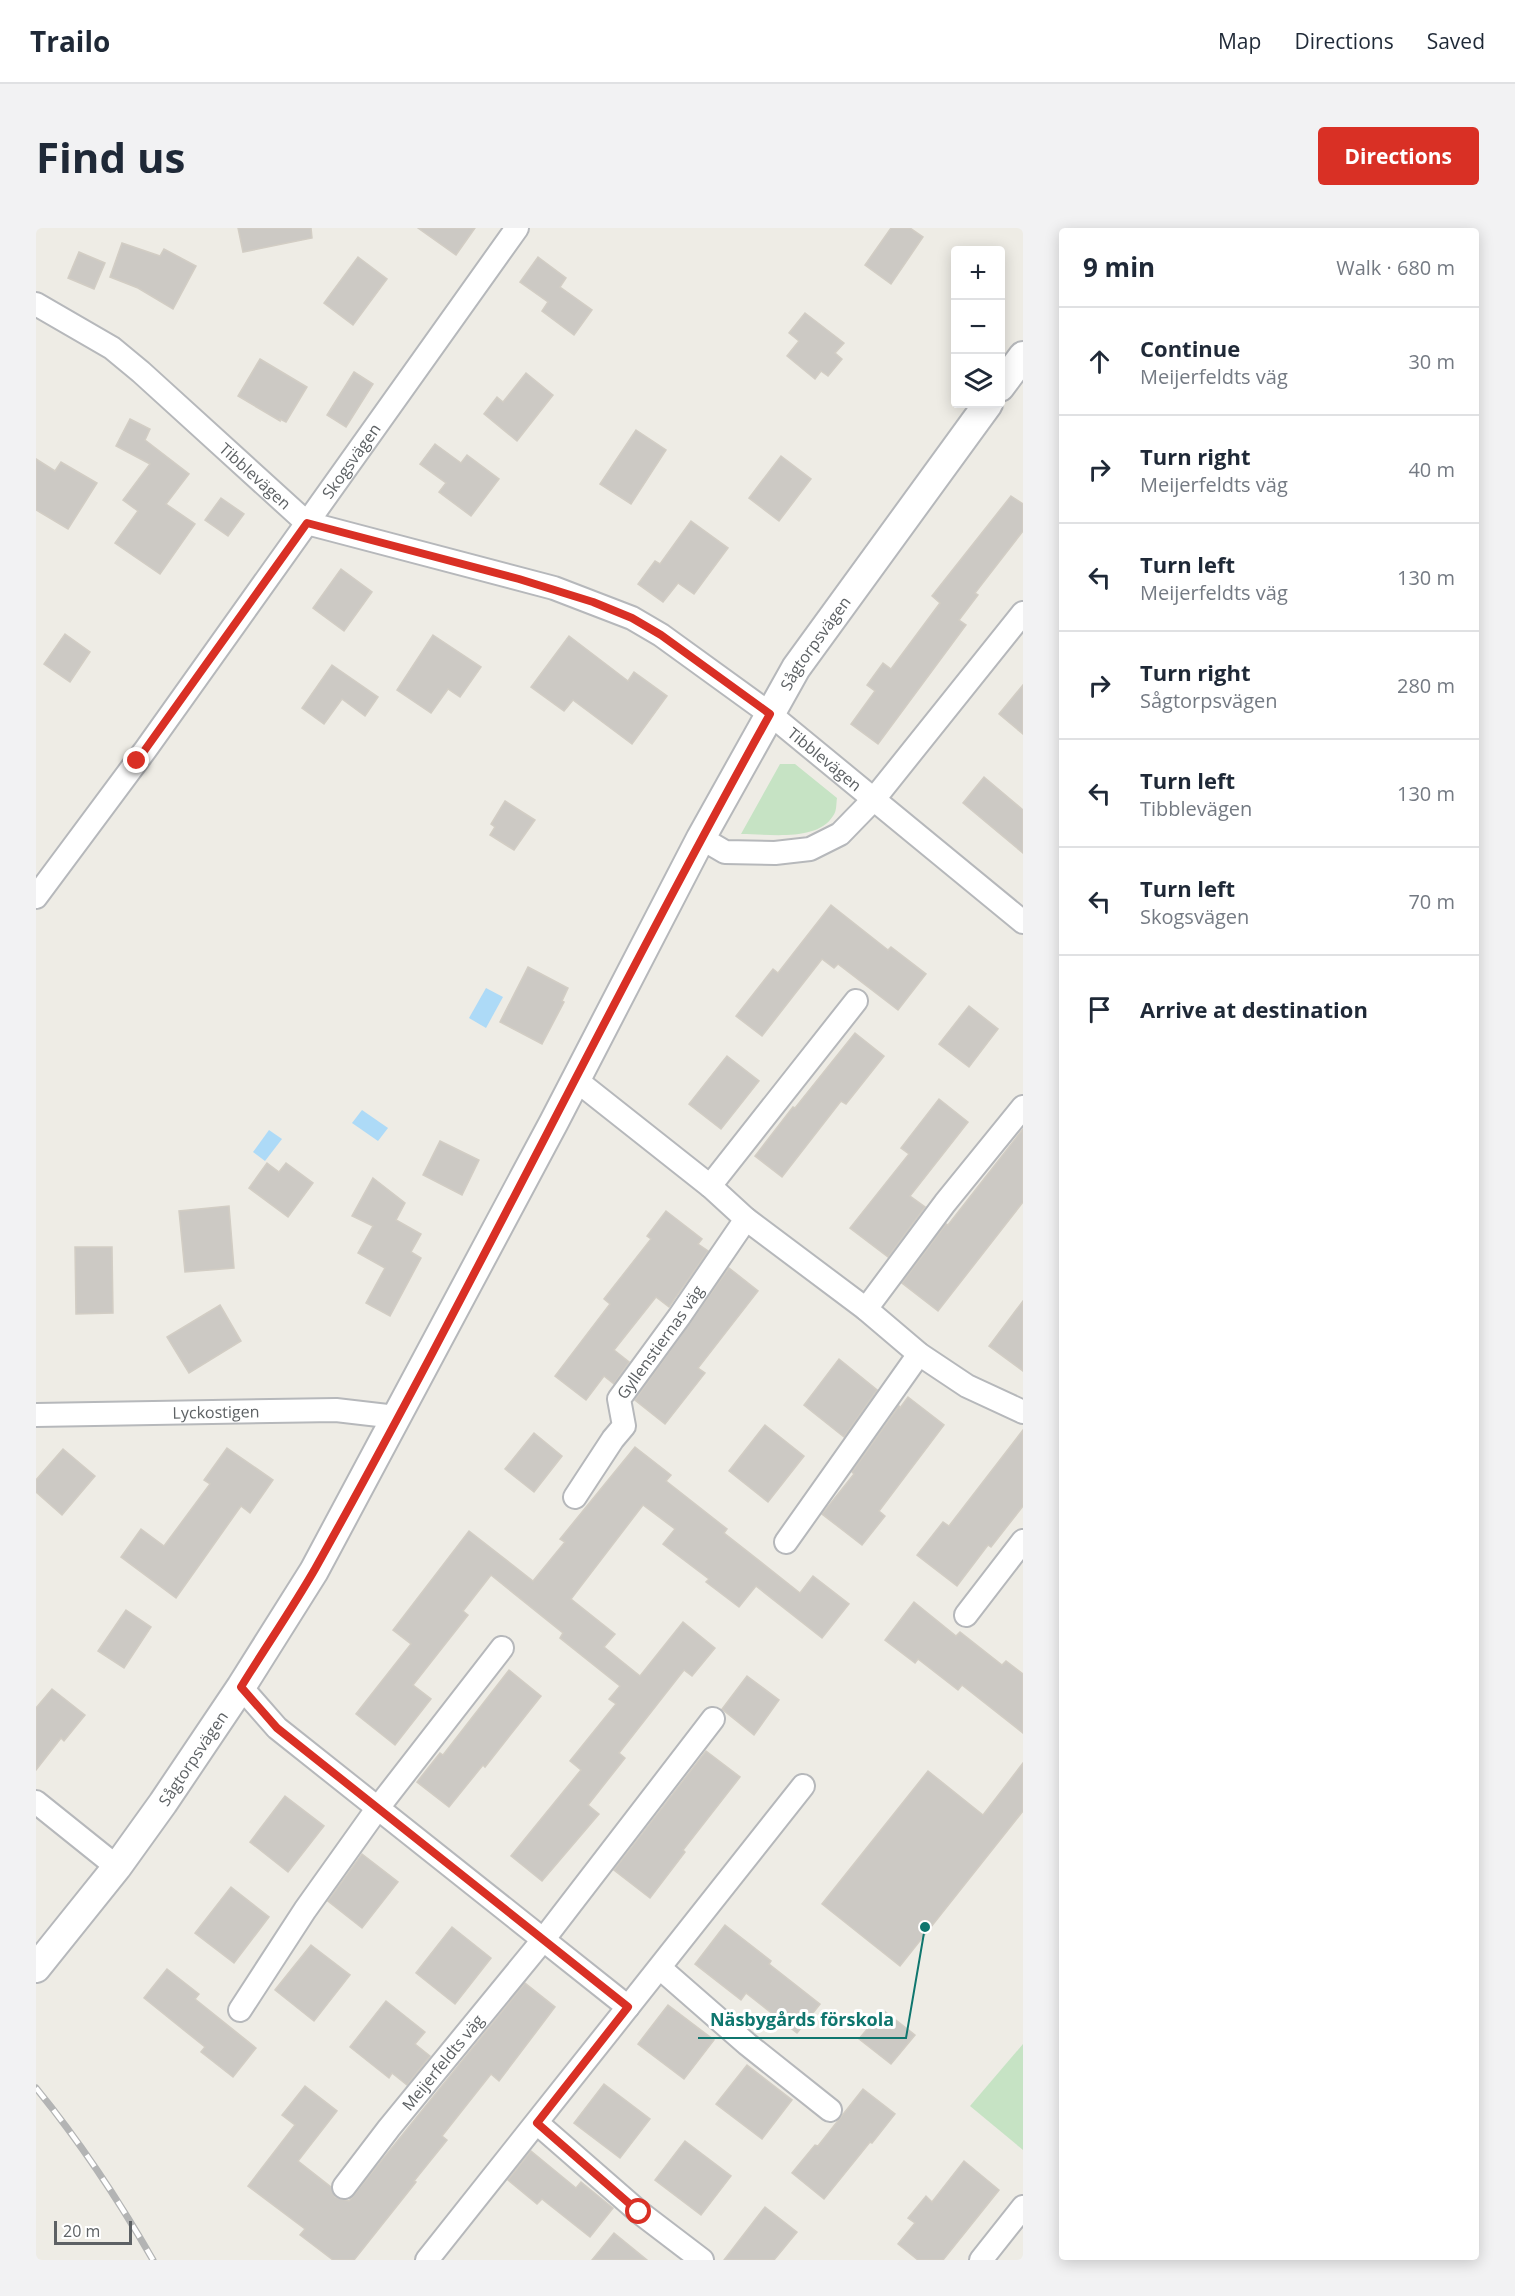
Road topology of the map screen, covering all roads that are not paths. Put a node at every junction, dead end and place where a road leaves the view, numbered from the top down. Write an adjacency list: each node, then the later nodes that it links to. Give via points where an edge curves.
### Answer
1 (517, 228): 6 (street, Skogsvägen)
2 (36, 304): 6 (street, Tibblevägen, via 112,348)
3 (1023, 356): 4 (street)
4 (1005, 380)
5 (985, 408): 8 (street, Sågtorpsvägen, via 796,668)
6 (307, 523): 8 (street, Tibblevägen, via 545,586 632,618); 11 (street, Skogsvägen)
7 (1021, 620): 9 (street, Tibblevägen)
8 (770, 714): 9 (street, Tibblevägen); 10 (street, Sågtorpsvägen)
9 (874, 800): 10 (street, via 840,834 810,849 725,852); 12 (street, Tibblevägen)
10 (701, 838): 14 (street, Sågtorpsvägen)
11 (36, 897)
12 (1023, 922)
13 (856, 1001): 16 (street)
14 (576, 1080): 16 (street); 22 (street, Sågtorpsvägen)
15 (1023, 1107): 18 (street)
16 (710, 1186): 17 (street)
17 (746, 1218): 18 (street); 23 (street, Gyllenstiernas väg, via 619,1399 624,1426)
18 (866, 1309): 19 (street)
19 (919, 1354): 20 (street, via 967,1386); 25 (street)
20 (1023, 1412)
21 (36, 1415): 22 (street, Lyckostigen, via 336,1410)
22 (396, 1417): 28 (street, Sågtorpsvägen, via 314,1571)
23 (575, 1497)
24 (1023, 1541): 26 (street)
25 (786, 1542)
26 (966, 1615)
27 (502, 1648): 32 (street)
28 (241, 1687): 32 (street, via 277,1728); 33 (street, Sågtorpsvägen)
29 (712, 1719): 34 (street, Meijerfeldts väg)
30 (803, 1786): 36 (street)
31 (36, 1802): 33 (street)
32 (377, 1809): 34 (street); 38 (street)
33 (117, 1868): 35 (street, Sågtorpsvägen)
34 (543, 1940): 37 (street); 41 (street, Meijerfeldts väg)
35 (36, 1968)
36 (660, 1968): 37 (street); 39 (street)
37 (628, 2007): 40 (street)
38 (240, 2010)
39 (830, 2110)
40 (537, 2123): 43 (street); 44 (street, via 639,2212)
41 (344, 2187)
42 (1023, 2207): 45 (street)
43 (427, 2260)
44 (702, 2260)
45 (981, 2260)

